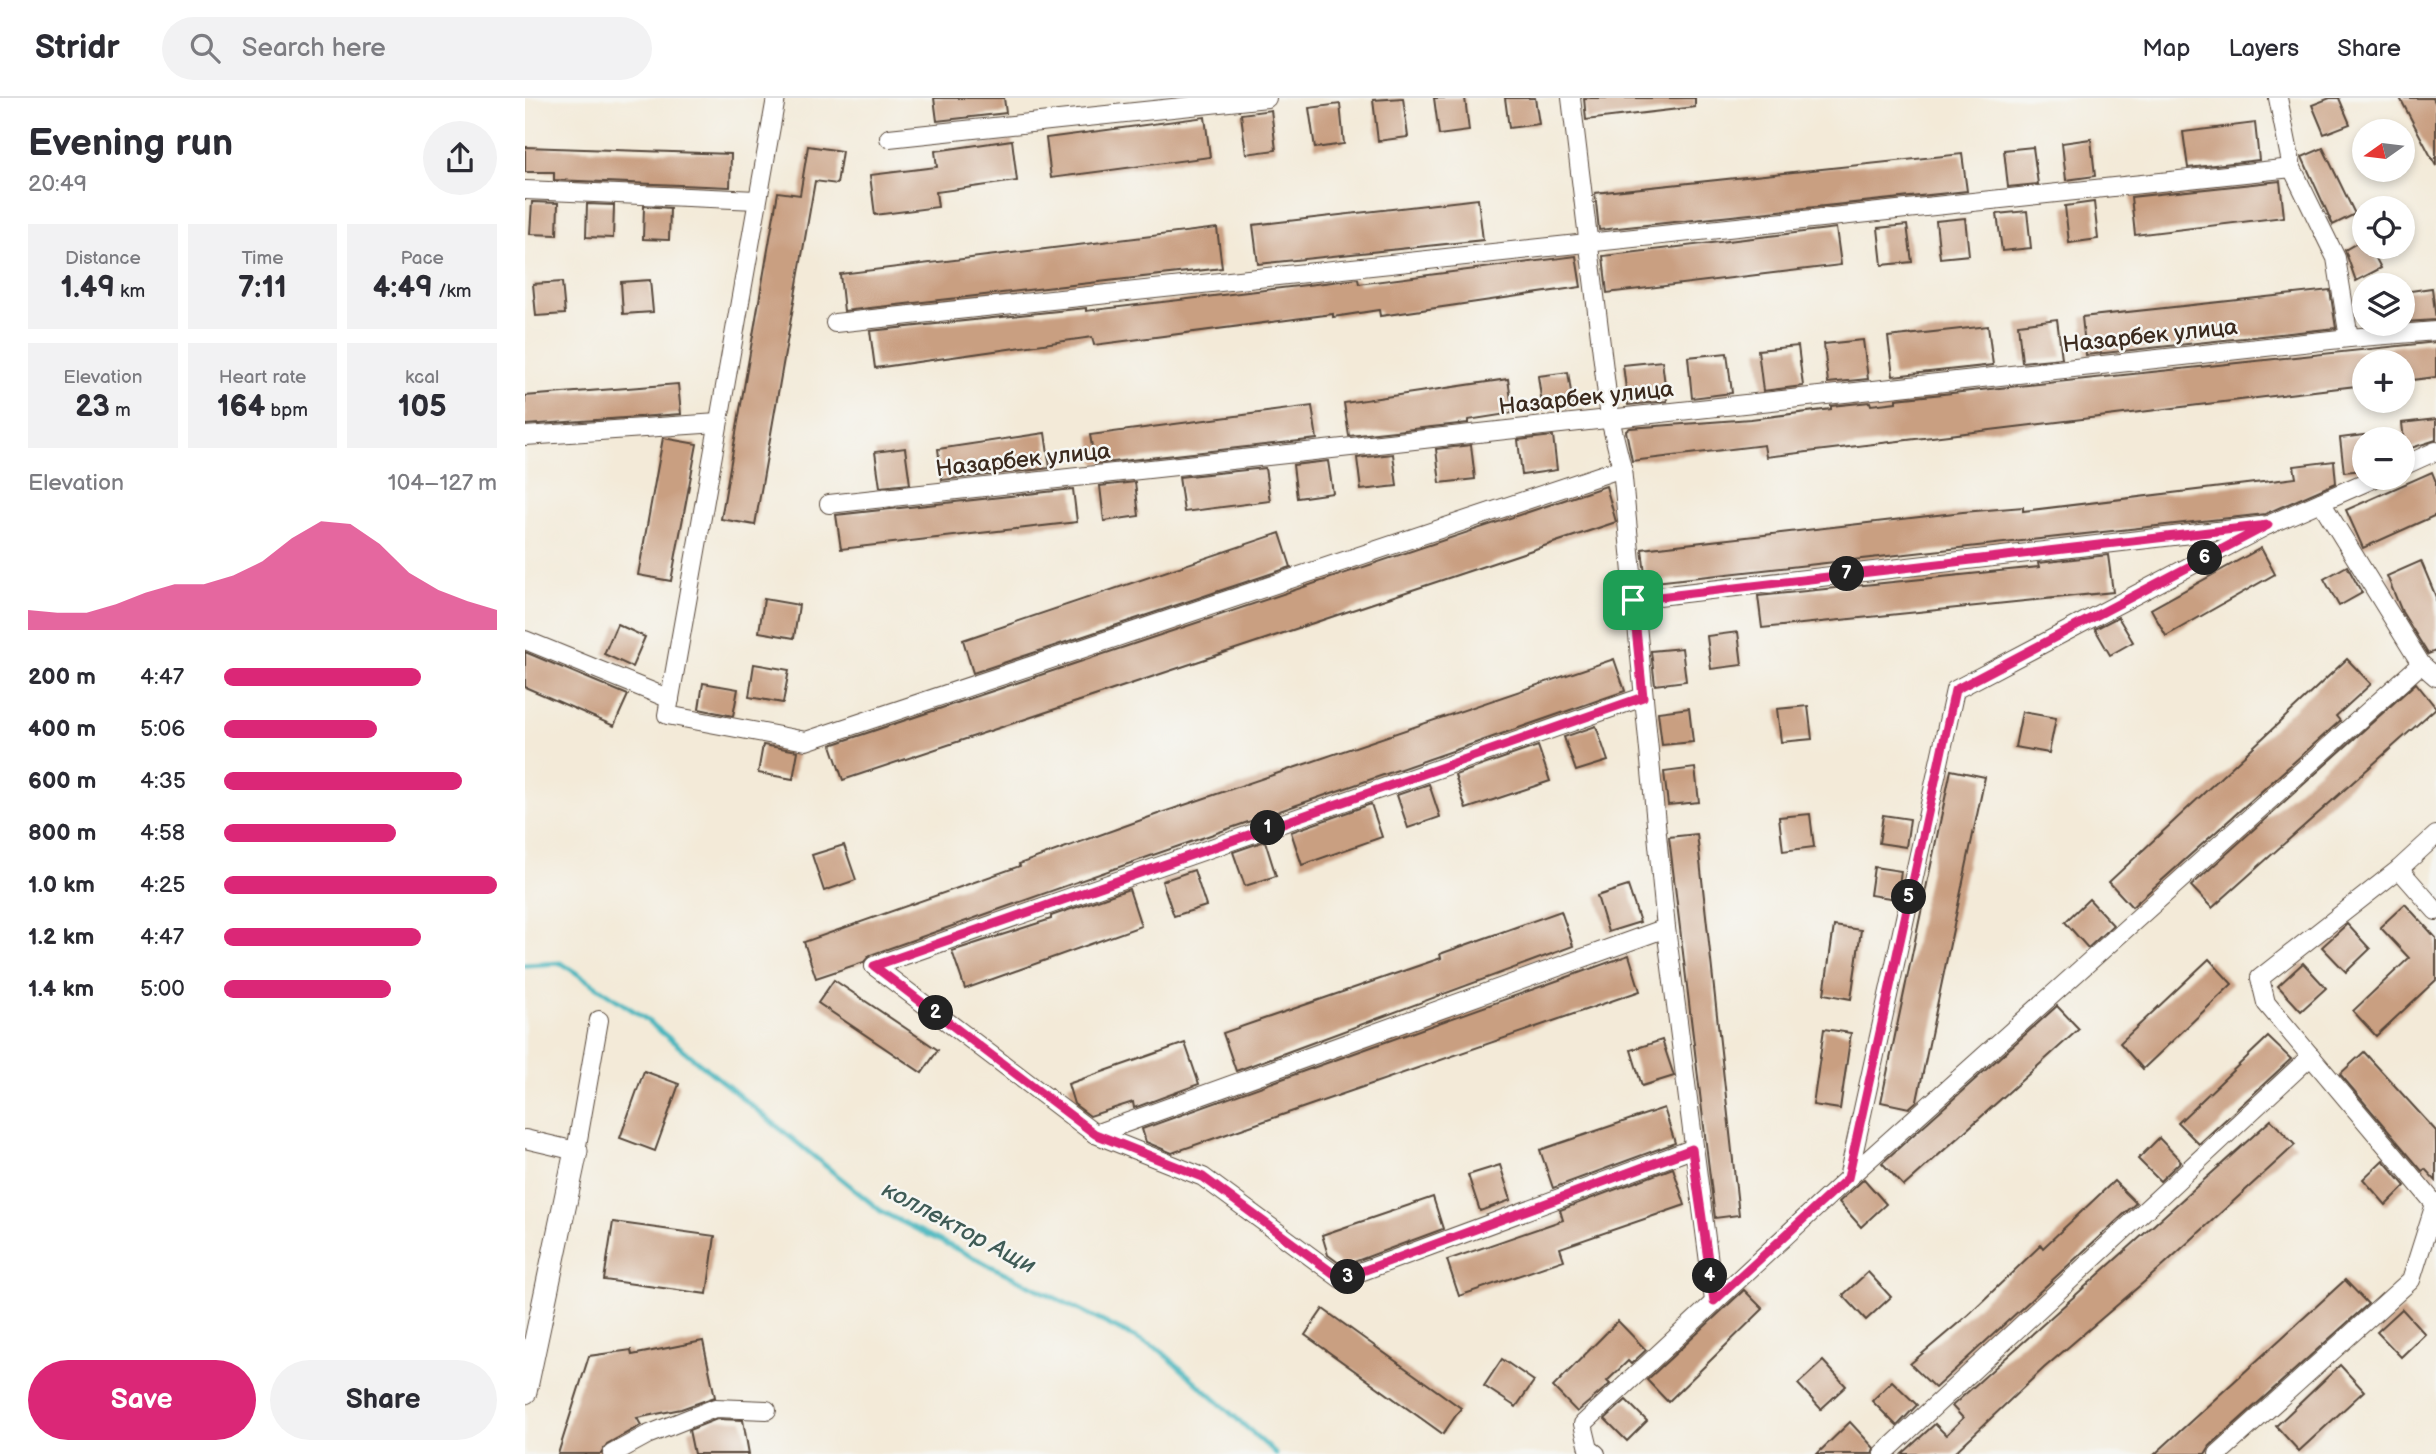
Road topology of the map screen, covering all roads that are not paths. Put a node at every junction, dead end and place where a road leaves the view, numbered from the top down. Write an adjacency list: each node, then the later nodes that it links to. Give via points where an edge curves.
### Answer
1 (776, 98): 8 (street)
2 (1267, 98): 5 (street)
3 (1571, 98): 9 (street)
4 (2278, 98): 6 (street)
5 (889, 138)
6 (2293, 168): 9 (street); 12 (street, via 2336,258)
7 (525, 190): 8 (street)
8 (758, 200): 14 (street)
9 (1587, 242): 10 (street); 13 (street)
10 (835, 323)
11 (2436, 331): 12 (street, Назарбек улица)
12 (2349, 338): 13 (street, Назарбек улица)
13 (1610, 419): 18 (street); 21 (street, Назарбек улица)
14 (718, 423): 15 (street); 28 (street)
15 (525, 436)
16 (2436, 451): 17 (street)
17 (2415, 461)
18 (1622, 468): 23 (street); 28 (street, via 806,741 667,715)
19 (2352, 488): 20 (street)
20 (2321, 502): 22 (street); 25 (street)
21 (829, 505)
22 (2268, 525): 23 (street); 39 (street, via 1955,690)
23 (1633, 600): 27 (street)
24 (525, 640): 28 (street)
25 (2421, 664): 26 (street); 39 (street)
26 (2436, 677)
27 (1643, 697): 32 (street); 35 (street, via 874,966)
28 (670, 699)
29 (2436, 835): 30 (street)
30 (2399, 869): 31 (street); 34 (street, via 2260,978 2266,1003)
31 (2436, 911)
32 (1666, 928): 35 (street); 37 (street)
33 (599, 1020): 38 (street)
34 (2311, 1056): 40 (street); 46 (street)
35 (1095, 1134): 37 (street, via 1203,1177 1341,1279)
36 (525, 1139): 38 (street)
37 (1692, 1149): 41 (street)
38 (576, 1151): 42 (street)
39 (1848, 1178): 41 (street)
40 (2436, 1204): 47 (street, via 2411,1280)
41 (1714, 1301): 45 (street, via 1583,1424 1589,1448)
42 (525, 1392)
43 (767, 1410): 44 (street, via 715,1408)
44 (612, 1454)
45 (1596, 1454)
46 (1883, 1454)
47 (2218, 1454)

